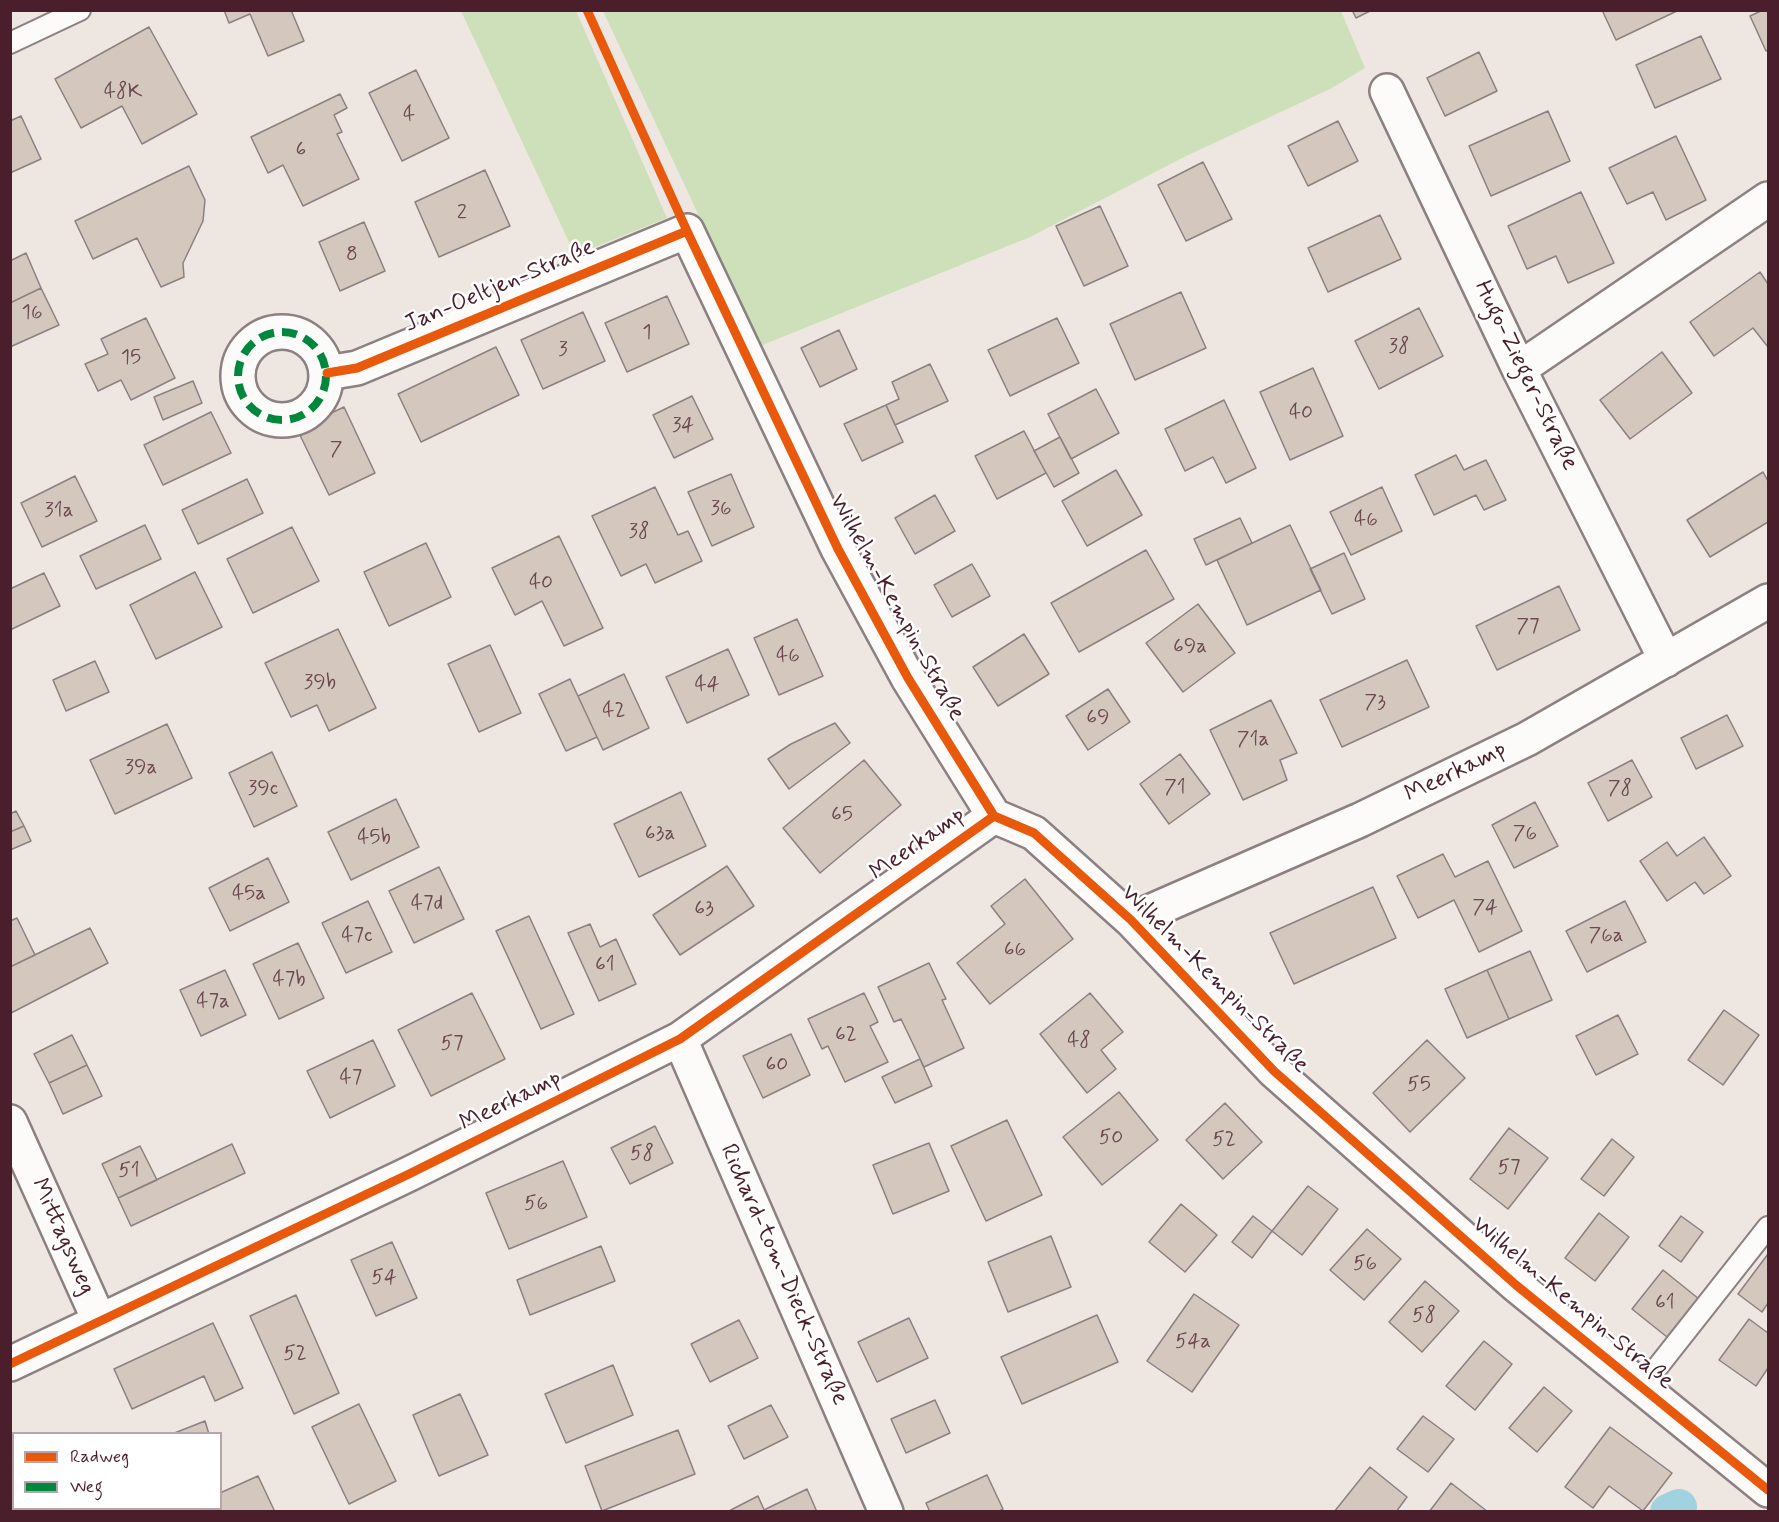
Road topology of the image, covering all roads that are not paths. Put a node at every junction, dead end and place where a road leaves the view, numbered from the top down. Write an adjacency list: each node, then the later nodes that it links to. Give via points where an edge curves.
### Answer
1 (80, 10): 2 (lane)
2 (10, 43)
3 (1387, 91): 6 (street, Hugo-Zieger-Straße)
4 (1768, 199): 6 (street)
5 (687, 231): 7 (street, Jan-Oeltjen-Straße, via 357,368); 10 (street, Wilhelm-Kempin-Straße, via 838,549 908,678)
6 (1520, 369): 9 (street, Hugo-Zieger-Straße)
7 (327, 373)
8 (1768, 602): 9 (street, Meerkamp)
9 (1666, 660): 11 (street, Meerkamp, via 1527,739 1360,820)
10 (994, 816): 11 (street, Wilhelm-Kempin-Straße, via 1034,833); 12 (street, Meerkamp)
11 (1131, 920): 17 (street, Wilhelm-Kempin-Straße, via 1274,1071 1516,1285)
12 (680, 1039): 15 (street, Meerkamp, via 409,1174); 19 (street, Richard-tom-Dieck-Straße)
13 (10, 1122): 15 (street, Mittagsweg)
14 (1768, 1227): 17 (lane)
15 (99, 1320): 16 (street, Meerkamp)
16 (10, 1364)
17 (1641, 1388): 18 (street, Wilhelm-Kempin-Straße)
18 (1768, 1490)
19 (886, 1512)

